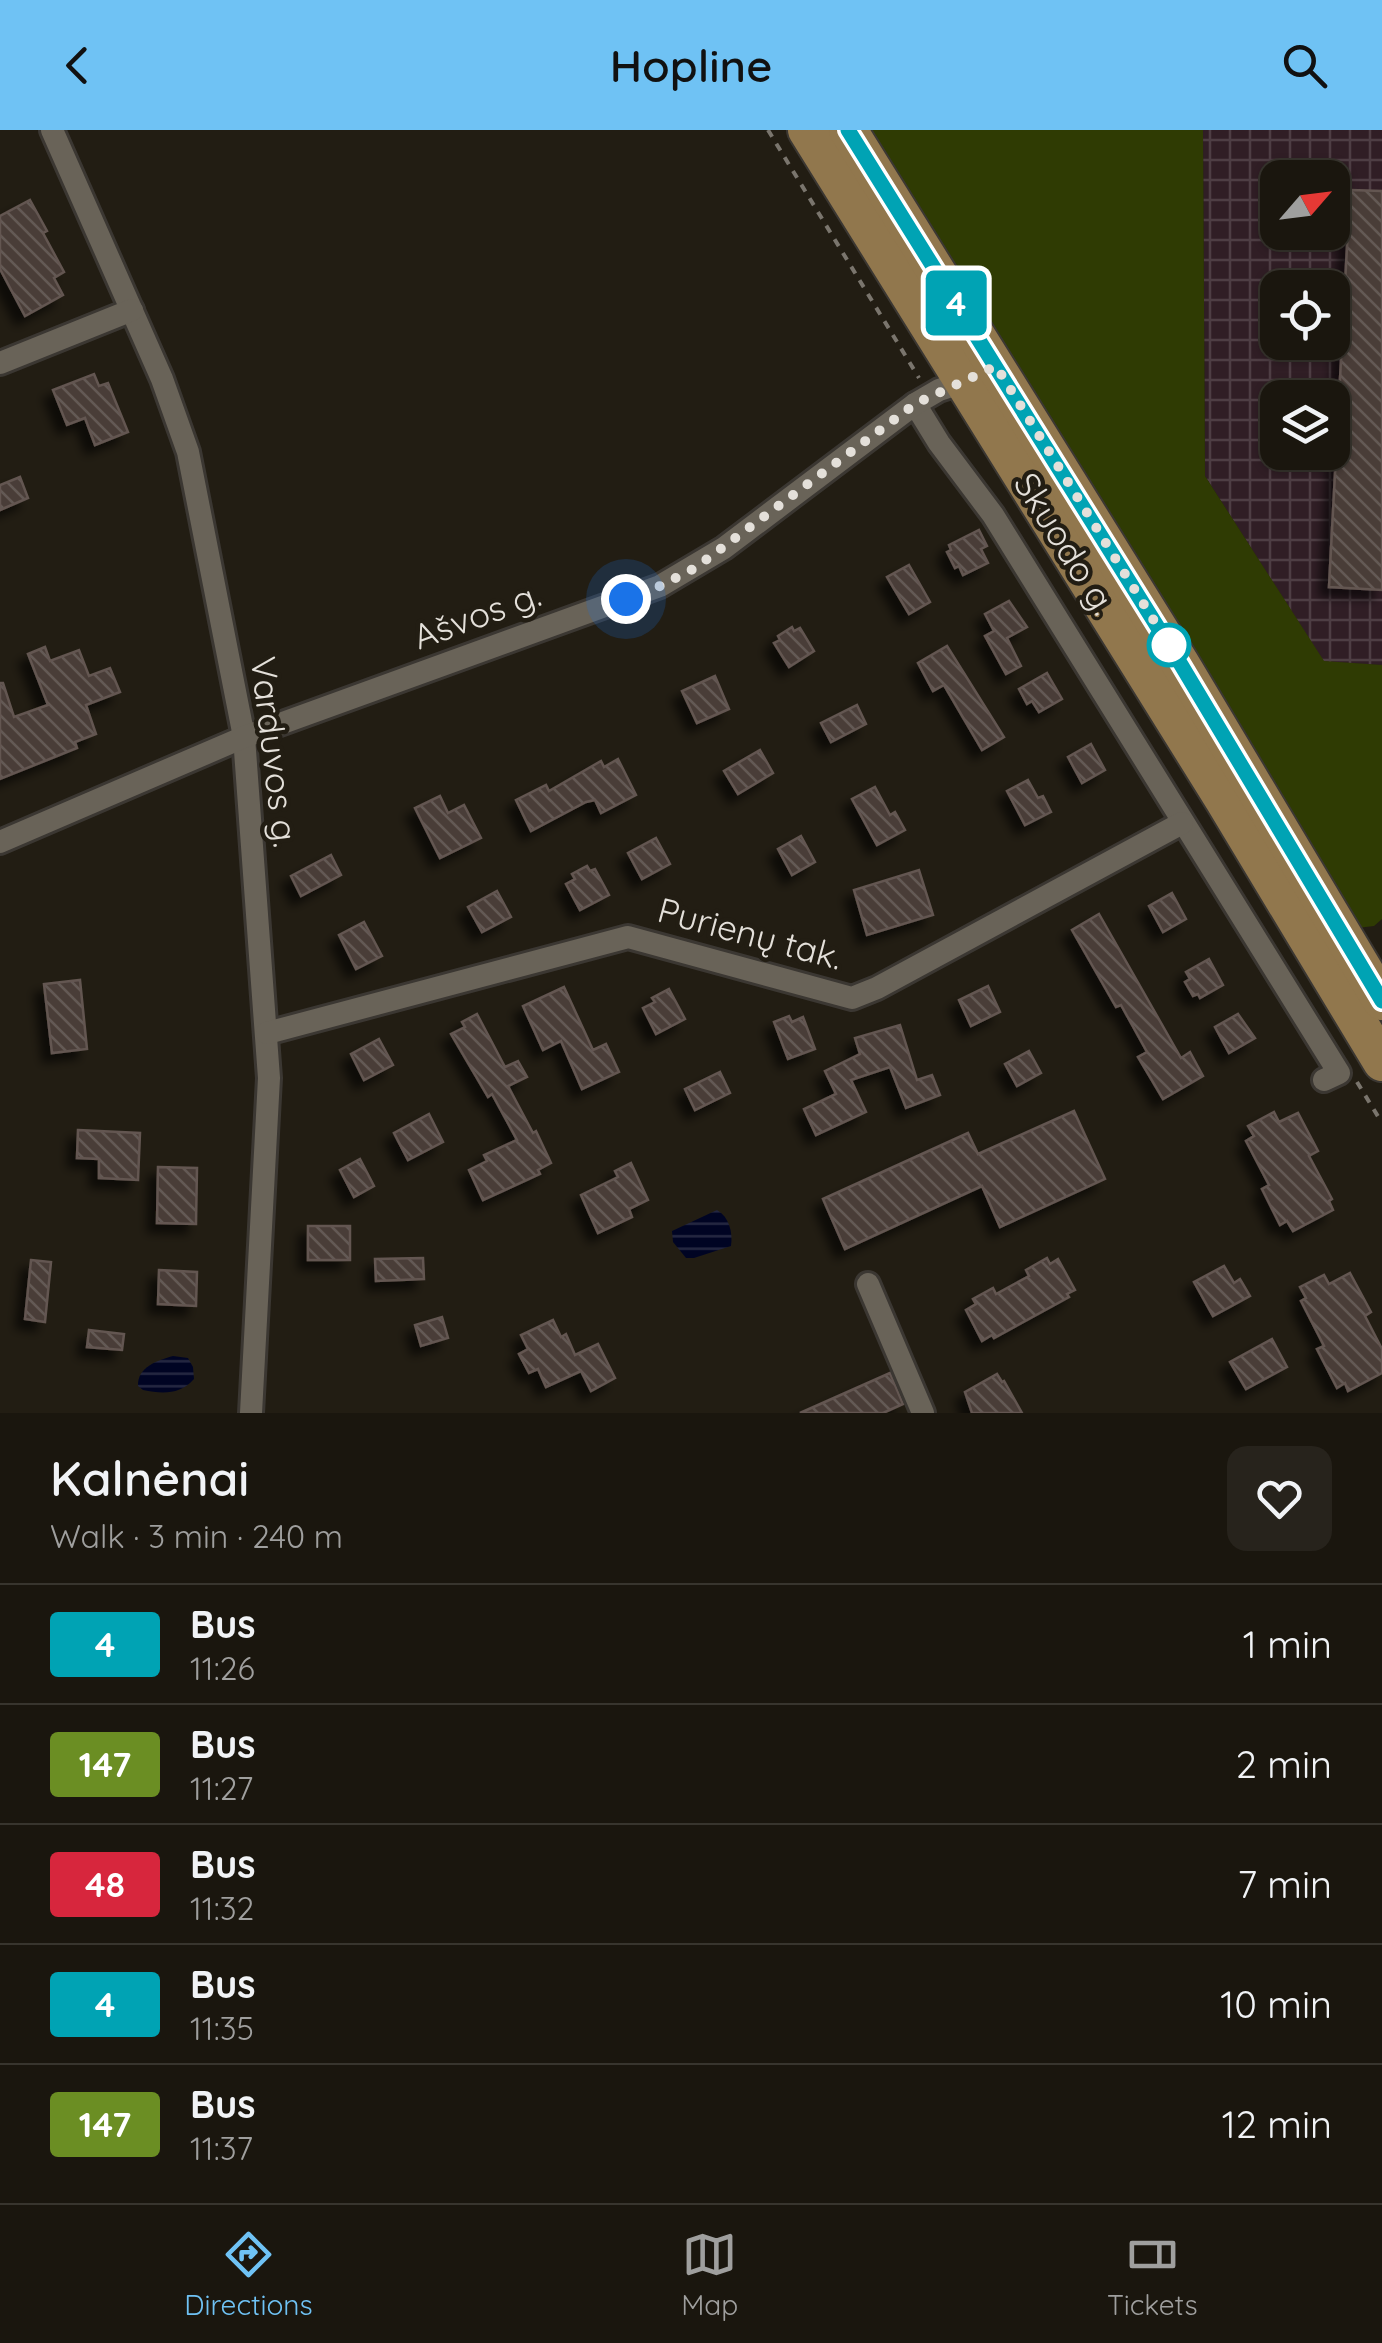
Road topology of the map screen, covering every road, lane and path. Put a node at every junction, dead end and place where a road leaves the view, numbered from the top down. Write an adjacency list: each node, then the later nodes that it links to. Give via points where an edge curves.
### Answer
1 (52, 130): 4 (street, Varduvos g.)
2 (806, 130): 6 (main road, Skuodo g.)
3 (848, 130): 6 (main road, Skuodo g.)
4 (132, 310): 5 (street); 8 (street, Varduvos g., via 188,452)
5 (0, 363)
6 (980, 375): 7 (street, Ašvos g.); 11 (main road, Skuodo g., via 1180,663); 13 (main road, Skuodo g.)
7 (915, 404): 8 (street, Ašvos g., via 724,548 660,586); 9 (street, via 993,515)
8 (244, 737): 10 (street, Ašvos g.); 12 (street, Varduvos g.)
9 (1182, 823): 12 (street, Purienų tak., via 852,998 628,936); 14 (street, via 1339,1073)
10 (0, 842)
11 (1382, 1001)
12 (268, 1033): 16 (street, Varduvos g., via 269,1129)
13 (1382, 1062)
14 (1324, 1080)
15 (868, 1284): 17 (street)
16 (251, 1413)
17 (923, 1413)

